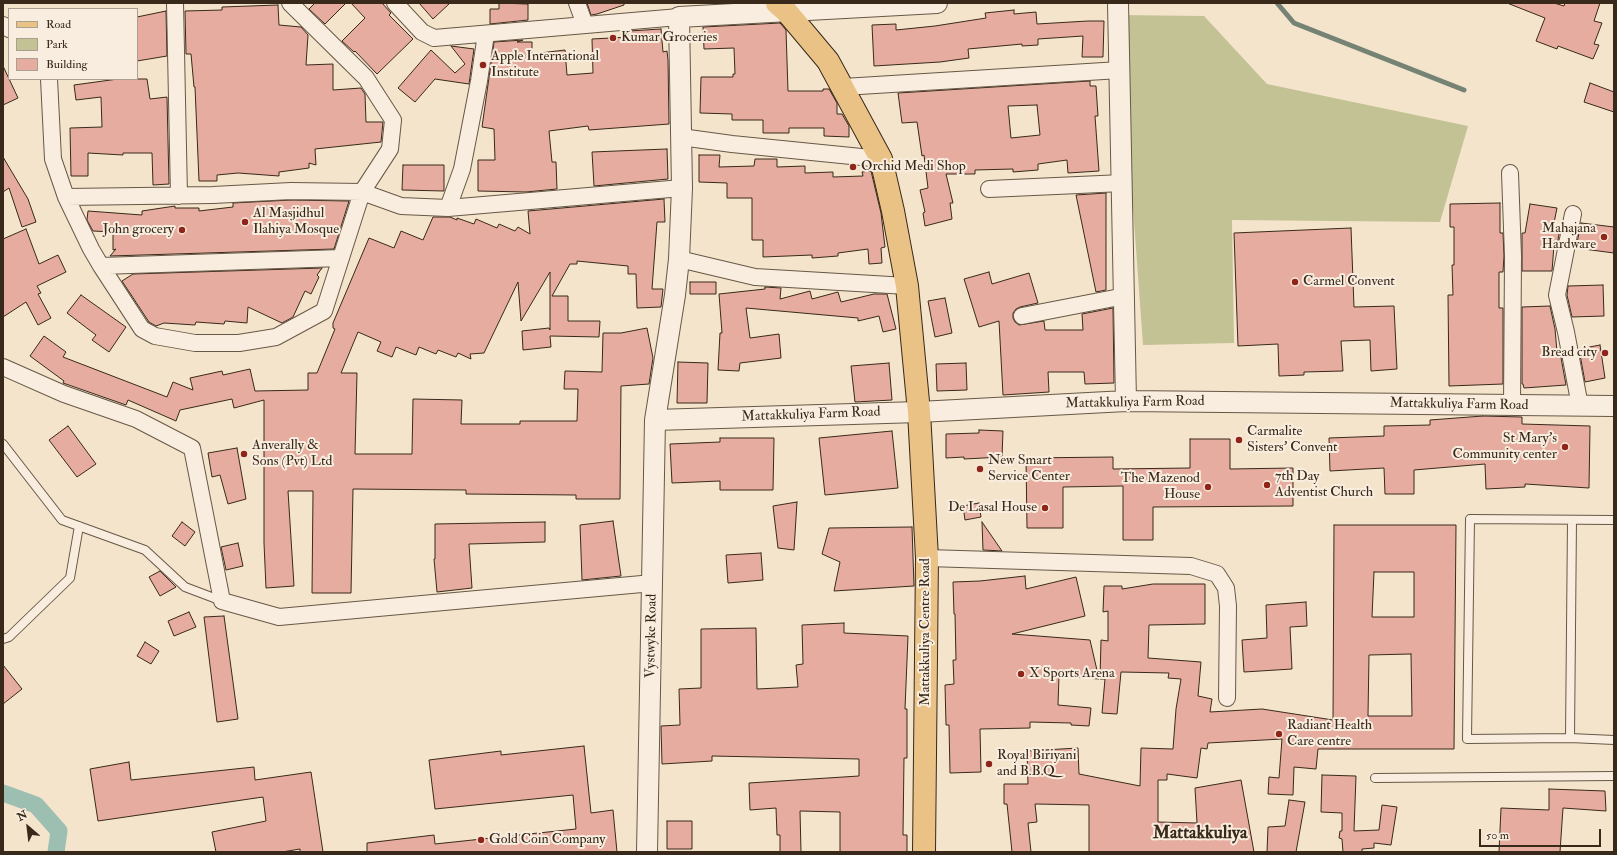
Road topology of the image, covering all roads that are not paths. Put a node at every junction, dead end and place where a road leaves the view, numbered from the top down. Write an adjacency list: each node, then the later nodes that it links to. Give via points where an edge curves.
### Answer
1 (175, 3): 21 (street)
2 (290, 3): 20 (street, via 366,78 393,120 390,149)
3 (395, 3): 10 (street, via 422,32 434,38)
4 (577, 3): 9 (street)
5 (937, 3): 7 (street)
6 (1118, 3): 11 (street)
7 (782, 7): 8 (street); 13 (main road, Mattakkuliya Centre Road, via 828,61)
8 (679, 18): 9 (street); 14 (street, Vystwyke Road)
9 (585, 25): 10 (street)
10 (486, 34): 23 (street, via 462,169)
11 (1120, 70): 13 (street); 17 (street)
12 (49, 80): 22 (street, via 53,159)
13 (843, 87): 15 (main road, Mattakkuliya Centre Road)
14 (681, 137): 15 (street); 18 (street, Vystwyke Road)
15 (881, 159): 28 (main road, Mattakkuliya Centre Road)
16 (1510, 174): 33 (street, via 1513,256)
17 (1123, 183): 19 (street); 29 (street)
18 (682, 188): 23 (street); 26 (street, Vystwyke Road)
19 (990, 190)
20 (362, 192): 21 (street, via 291,191); 23 (street, via 402,206); 25 (street)
21 (179, 196): 22 (street)
22 (66, 197): 27 (street)
23 (448, 208)
24 (1572, 214): 34 (street, via 1557,295)
25 (341, 258): 27 (street); 27 (street, via 324,311 276,337 239,344 195,343 155,336 142,329)
26 (679, 259): 28 (street, via 755,277); 37 (street, Vystwyke Road)
27 (101, 266)
28 (907, 286): 36 (main road, Mattakkuliya Centre Road)
29 (1125, 296): 30 (street); 32 (street)
30 (1022, 316)
31 (3, 366): 44 (street, via 64,394 136,419 192,448)
32 (1126, 401): 33 (street, Mattakkuliya Farm Road); 36 (street, Mattakkuliya Farm Road)
33 (1512, 406): 34 (street, Mattakkuliya Farm Road)
34 (1580, 406): 35 (street, Mattakkuliya Farm Road)
35 (1614, 406)
36 (919, 412): 37 (street, Mattakkuliya Farm Road); 42 (main road, Mattakkuliya Centre Road)
37 (656, 420): 43 (street, Vystwyke Road)
38 (3, 444): 41 (lane, via 62,520)
39 (1572, 520): 40 (lane); 47 (lane); 47 (lane, via 1470,519 1467,739)
40 (1614, 520)
41 (79, 526): 44 (lane, via 145,550 185,587); 45 (lane, via 70,578 9,637)
42 (927, 558): 46 (street, via 1191,566 1217,574 1226,588 1228,606); 52 (main road, Mattakkuliya Centre Road)
43 (653, 583): 44 (street, via 279,617); 51 (street, Vystwyke Road)
44 (222, 601)
45 (3, 639)
46 (1227, 698)
47 (1570, 738): 48 (lane)
48 (1614, 740)
49 (1614, 776): 50 (lane)
50 (1375, 778)
51 (647, 852)
52 (924, 852)

